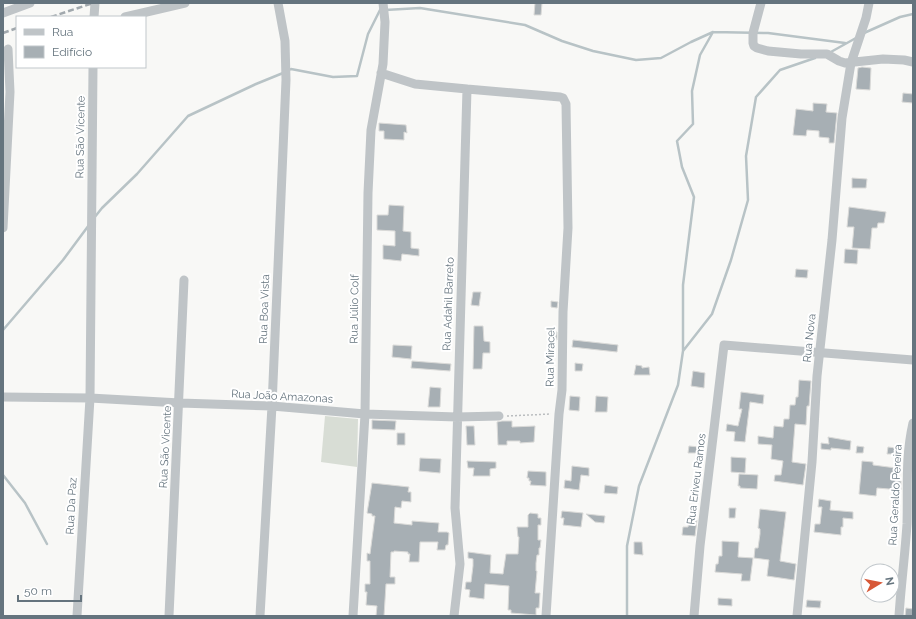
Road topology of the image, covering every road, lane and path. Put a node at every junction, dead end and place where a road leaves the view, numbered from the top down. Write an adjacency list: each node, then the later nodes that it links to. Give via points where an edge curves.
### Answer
1 (30, 3): 8 (street)
2 (95, 3): 9 (street)
3 (185, 3): 10 (street)
4 (278, 3): 25 (street, Rua Boa Vista, via 285,41 286,80)
5 (383, 3): 16 (street, Rua Júlio Colf)
6 (761, 3): 14 (street, via 753,33 754,46 768,51 827,54 841,62)
7 (869, 3): 14 (street, Rua Nova)
8 (3, 13)
9 (94, 16)
10 (129, 16)
11 (16, 46): 12 (street)
12 (5, 50): 18 (street, via 10,92)
13 (913, 62): 14 (street, via 883,59)
14 (851, 63): 20 (street, Rua Nova, via 842,118)
15 (93, 68): 23 (street, Rua São Vicente)
16 (381, 73): 17 (street, via 415,84); 26 (street, Rua Júlio Colf, via 371,130 368,193)
17 (467, 89): 27 (street, Rua Miracel, via 563,98 566,104 568,228); 29 (street, Rua Adahil Barreto)
18 (3, 228)
19 (184, 280): 24 (street, Rua São Vicente)
20 (819, 353): 21 (street); 37 (street, Rua Eriveu Ramos, via 724,345); 38 (street, Rua Nova, via 812,462)
21 (913, 360)
22 (3, 397): 23 (street, Rua João Amazonas)
23 (90, 398): 24 (street, Rua João Amazonas); 31 (street, Rua Da Paz)
24 (180, 403): 25 (street, Rua João Amazonas); 32 (street, Rua São Vicente)
25 (272, 406): 26 (street, Rua João Amazonas); 33 (street, Rua Boa Vista)
26 (365, 414): 29 (street, Rua João Amazonas); 34 (street, Rua Júlio Colf)
27 (559, 414): 28 (path); 36 (street, Rua Miracel)
28 (499, 416): 29 (street, Rua João Amazonas)
29 (457, 417): 35 (street, Rua Adahil Barreto, via 455,508 460,564)
30 (913, 423): 39 (street, Rua Geraldo Pereira, via 908,443 907,524)
31 (77, 616)
32 (169, 616)
33 (260, 616)
34 (353, 616)
35 (454, 616)
36 (546, 616)
37 (694, 616)
38 (797, 616)
39 (899, 616)

